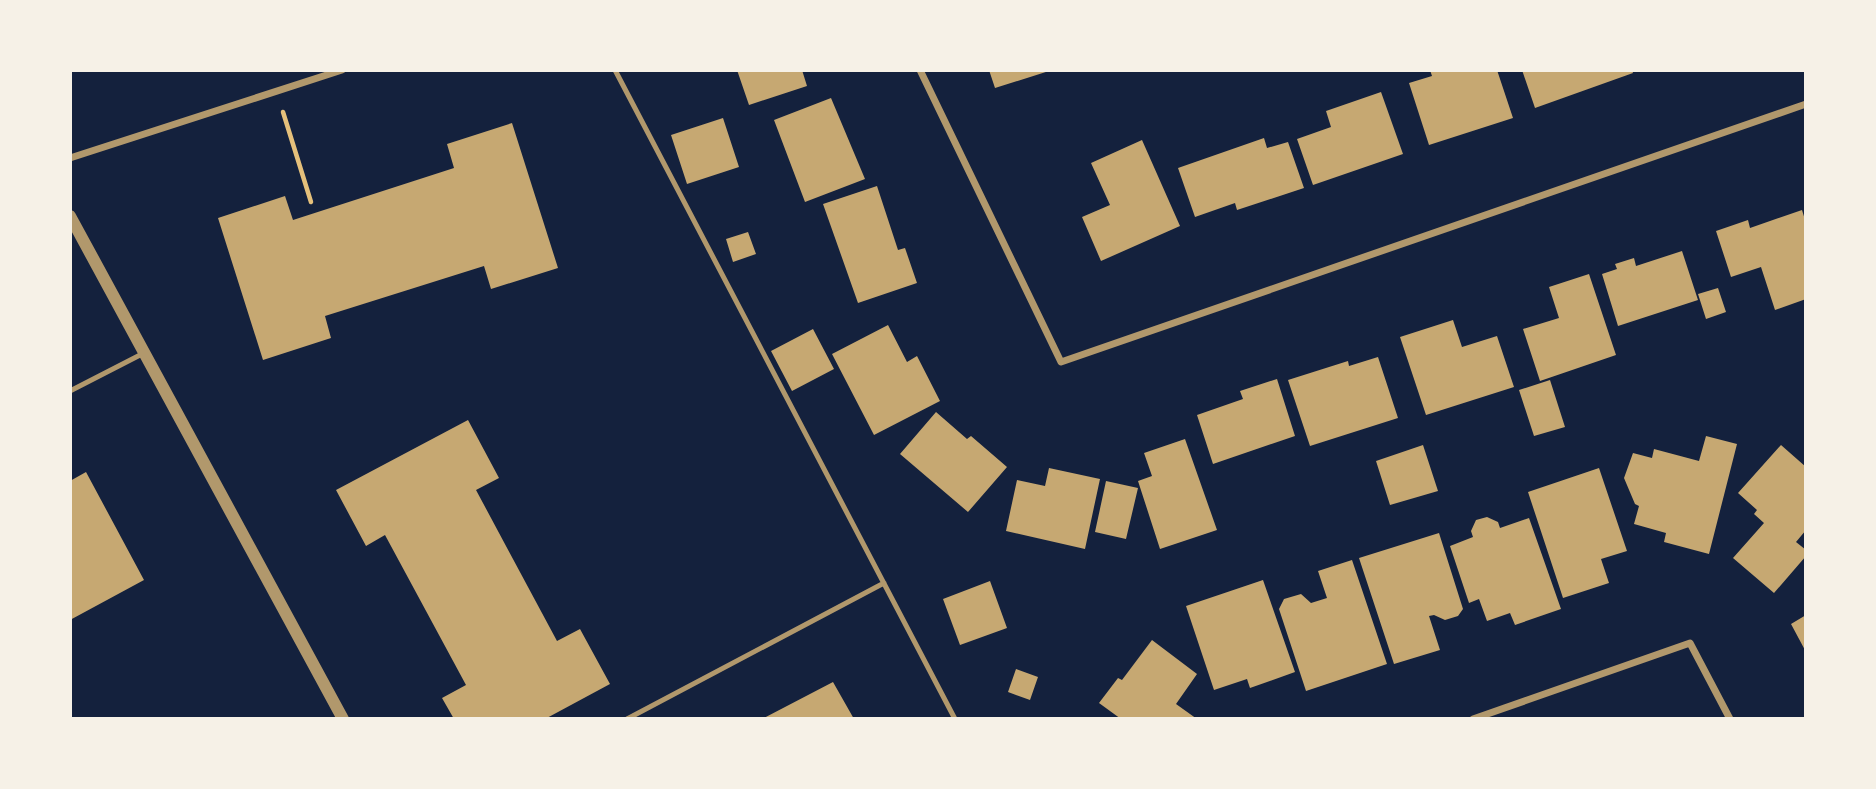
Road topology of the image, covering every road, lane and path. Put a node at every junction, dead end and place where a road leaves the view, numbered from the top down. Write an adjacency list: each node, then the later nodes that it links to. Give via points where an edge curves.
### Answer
1 (342, 70): 4 (street)
2 (615, 70): 11 (lane)
3 (920, 70): 5 (street, via 1061,362)
4 (281, 90): 6 (street); 7 (path, via 284,121)
5 (1806, 104)
6 (70, 158)
7 (311, 202)
8 (70, 216): 9 (street)
9 (144, 353): 10 (lane); 12 (street)
10 (70, 391)
11 (884, 583): 13 (lane); 14 (lane)
12 (344, 719)
13 (627, 719)
14 (956, 719)
15 (1473, 719): 16 (street, via 1690,643)
16 (1730, 719)

